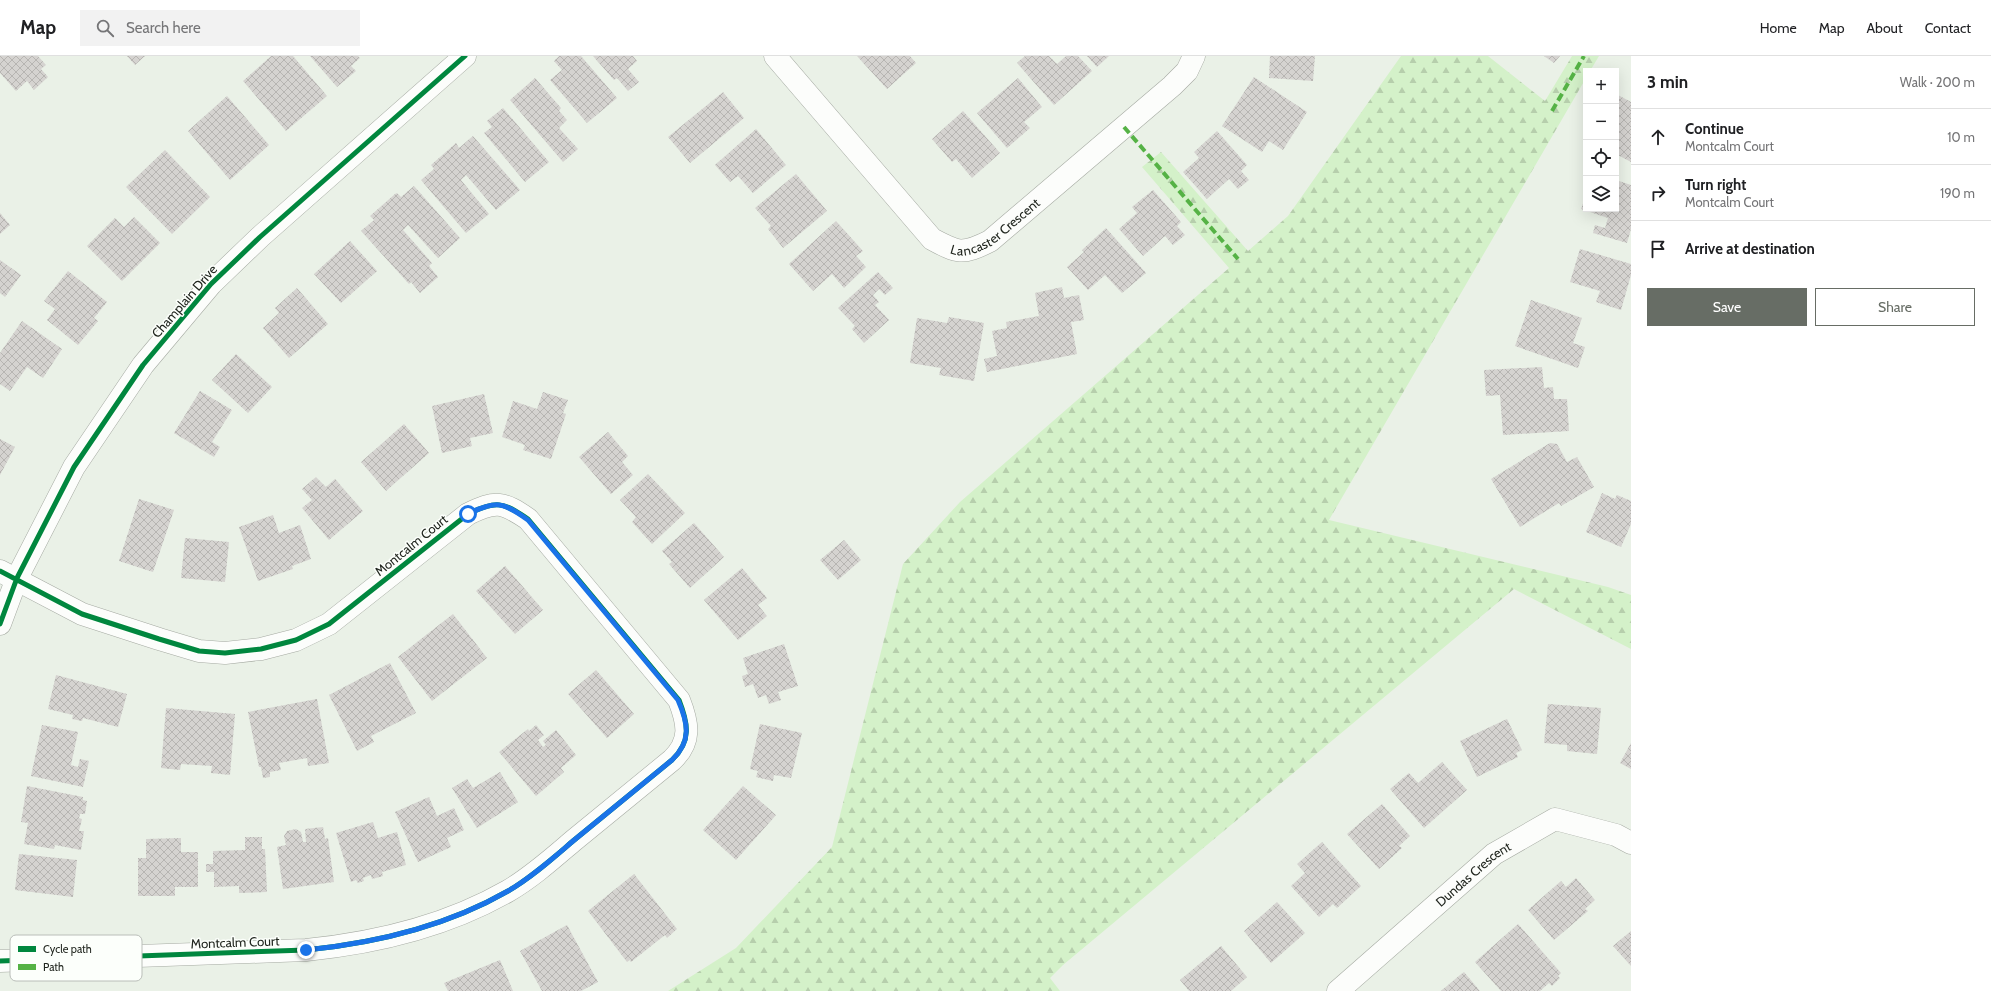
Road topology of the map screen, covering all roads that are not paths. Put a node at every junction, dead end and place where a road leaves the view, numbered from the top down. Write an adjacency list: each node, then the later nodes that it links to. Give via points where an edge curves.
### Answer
1 (465, 56): 4 (street, Champlain Drive, via 260,236 211,284 143,365 74,467)
2 (775, 56): 3 (street, Lancaster Crescent, via 932,239 953,250 965,251 990,241 1130,122 1187,71)
3 (1194, 56)
4 (8, 575): 5 (street, Champlain Drive); 7 (street, Montcalm Court, via 82,614 199,651 225,653 261,649 296,640 330,624 468,514 486,505 509,506 528,520 678,700 687,719 686,736 672,760 510,890 452,918 412,931 327,948)
5 (0, 624)
6 (1631, 843): 10 (street, Dundas Crescent, via 1616,835 1555,819 1494,854)
7 (142, 956)
8 (0, 961): 9 (street, Montcalm Court)
9 (10, 961)
10 (1338, 991)

